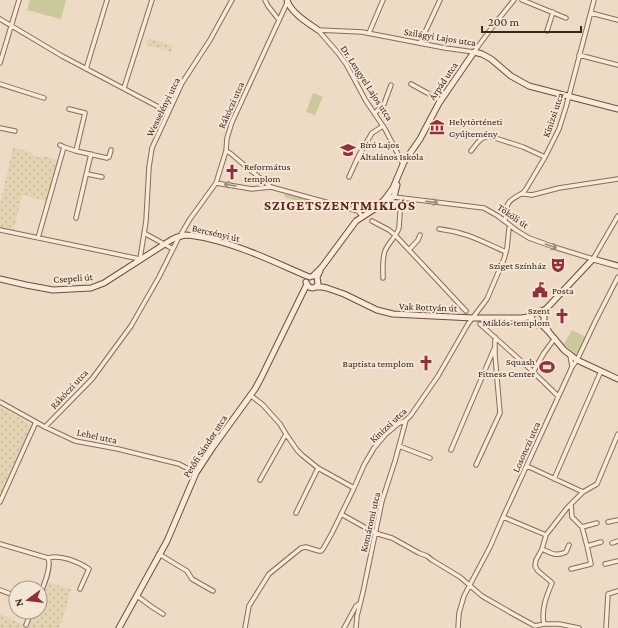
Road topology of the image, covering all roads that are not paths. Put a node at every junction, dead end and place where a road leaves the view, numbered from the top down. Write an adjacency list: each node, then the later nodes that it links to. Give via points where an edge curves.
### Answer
1 (19, 0): 18 (street)
2 (107, 0): 29 (street)
3 (152, 0): 33 (street)
4 (232, 0): 39 (street, Wesselényi utca, via 182,83)
5 (265, 0): 16 (street)
6 (383, 0): 22 (street)
7 (440, 0): 24 (street)
8 (514, 0): 25 (street, Árpád utca)
9 (522, 0): 12 (street)
10 (594, 0): 13 (street, Kinizsi utca)
11 (287, 1): 16 (street, Rákóczi utca); 19 (street, Dr. Lengyel Lajos utca, via 292,9)
12 (553, 12): 14 (street); 21 (street)
13 (590, 13): 17 (street); 26 (street, Kinizsi utca)
14 (566, 18)
15 (0, 19): 18 (street)
16 (279, 20): 48 (street, Rákóczi utca, via 232,122)
17 (618, 20)
18 (11, 26): 27 (street); 29 (street)
19 (318, 30): 20 (street, Szilágyi Lajos utca); 23 (street, Dr. Lengyel Lajos utca)
20 (327, 31): 22 (street, Szilágyi Lajos utca); 23 (street)
21 (547, 31)
22 (369, 33): 24 (street, Szilágyi Lajos utca)
23 (325, 38): 40 (street, Dr. Lengyel Lajos utca, via 346,64)
24 (420, 43): 25 (street, Szilágyi Lajos utca)
25 (474, 52): 34 (street, Szilágyi Lajos utca, via 491,59 523,83); 36 (street, Árpád utca)
26 (579, 55): 28 (street); 34 (street, Kinizsi utca)
27 (0, 63)
28 (618, 66)
29 (86, 69): 33 (street)
30 (0, 84): 35 (street)
31 (411, 84): 36 (street)
32 (391, 85): 40 (street, via 384,104)
33 (124, 88): 39 (street)
34 (569, 95): 37 (street, Szilágyi Lajos utca); 51 (street, Kinizsi utca, via 559,129)
35 (44, 98)
36 (440, 100): 52 (street, Árpád utca, via 420,139)
37 (618, 108)
38 (69, 109): 47 (street, via 86,113)
39 (168, 112): 72 (street, Wesselényi utca, via 152,148)
40 (374, 113): 41 (street, Dr. Lengyel Lajos utca)
41 (383, 126): 52 (street, Dr. Lengyel Lajos utca); 55 (street, via 372,133)
42 (0, 128): 43 (street)
43 (15, 132)
44 (60, 145): 45 (street)
45 (64, 147): 47 (street); 75 (street)
46 (111, 150): 50 (street, via 108,158)
47 (76, 151): 50 (street)
48 (226, 151): 58 (street, Rákóczi utca); 59 (street)
49 (471, 152): 51 (street, via 482,138 487,136)
50 (91, 154): 53 (street)
51 (545, 156): 60 (street, Kinizsi utca)
52 (403, 164): 56 (street, Árpád utca)
53 (87, 174): 54 (street); 66 (street)
54 (102, 177)
55 (349, 177)
56 (398, 179): 61 (street, Árpád utca); 63 (street, Árpád utca)
57 (618, 179): 60 (street, via 532,195)
58 (216, 183): 59 (street, one-way to 58, via 252,189); 76 (street, Rákóczi utca)
59 (272, 187): 64 (street, via 358,210)
60 (523, 194): 68 (street, Kinizsi utca, via 509,202)
61 (394, 197): 62 (street, Tököli út); 63 (street)
62 (401, 198): 68 (street, Tököli út, one-way to 68, via 484,208); 73 (street, via 399,228)
63 (385, 199): 64 (street, Árpád utca)
64 (362, 216): 86 (street, via 354,223)
65 (618, 216): 82 (street)
66 (76, 218)
67 (372, 221): 73 (street)
68 (505, 221): 69 (street, Tököli út)
69 (510, 226): 80 (street, Kinizsi utca); 82 (street, Tököli út, one-way to 82, via 529,238)
70 (439, 229): 80 (street, via 465,234)
71 (0, 230): 75 (street)
72 (144, 233): 77 (street); 81 (street, Wesselényi utca)
73 (395, 235): 79 (street); 87 (street, via 384,254)
74 (420, 235): 79 (street)
75 (38, 238): 81 (street)
76 (179, 238): 77 (street, Bercsényi út); 78 (street, Rákóczi utca); 84 (street, Bercsényi út, via 186,235 224,243)
77 (165, 244): 78 (street); 81 (street, Bercsényi út)
78 (173, 249): 112 (street, Rákóczi utca, via 131,326 92,379)
79 (409, 250): 92 (street)
80 (506, 252): 94 (street, Kinizsi utca, via 487,299)
81 (140, 259): 88 (street, Csepeli út, via 104,283 91,288 53,290)
82 (593, 259): 83 (street, Tököli út); 91 (street)
83 (618, 266)
84 (289, 269): 86 (street, Bercsényi út); 89 (street, Bercsényi út)
85 (618, 277): 102 (street, Losonczi utca)
86 (314, 278): 89 (street, via 307,279); 89 (street, via 317,285); 90 (street, Vak Bottyán út)
87 (383, 278)
88 (1, 281)
89 (310, 285): 90 (street, Vak Bottyán út); 107 (street, Petőfi Sándor utca, via 301,297 268,365)
90 (344, 294): 94 (street, Vak Bottyán út, via 393,314)
91 (550, 305): 93 (street); 96 (street)
92 (466, 311)
93 (539, 312): 95 (street, via 535,312); 96 (street)
94 (473, 318): 95 (street, Vak Bottyán út); 110 (street, Kinizsi utca, via 435,381)
95 (531, 318): 96 (street, via 532,323 536,325)
96 (543, 320): 99 (street)
97 (480, 324): 98 (street)
98 (495, 337): 100 (street); 105 (street)
99 (555, 338): 101 (street); 105 (street)
100 (495, 347): 116 (street); 118 (street, via 500,414)
101 (570, 355): 102 (street); 103 (street)
102 (578, 358): 103 (street, Losonczi utca); 104 (street)
103 (572, 367): 108 (street, Losonczi utca)
104 (601, 371): 106 (street); 122 (street)
105 (533, 372): 108 (street)
106 (618, 379)
107 (250, 395): 113 (street, via 263,405); 121 (street, Petőfi Sándor utca)
108 (558, 396): 119 (street, Losonczi utca)
109 (0, 402): 111 (street, Lehel utca)
110 (406, 420): 115 (street, Komáromi utca); 124 (street, Kinizsi utca, via 385,435 374,448)
111 (36, 422): 112 (street, Lehel utca); 126 (street)
112 (45, 427): 121 (street, Lehel utca, via 75,441 179,464)
113 (286, 434): 120 (street, via 297,450); 123 (street)
114 (618, 434): 125 (street, via 597,484)
115 (399, 446): 117 (street); 135 (street, Komáromi utca)
116 (451, 450)
117 (430, 458)
118 (476, 465)
119 (527, 466): 122 (street); 130 (street, Losonczi utca)
120 (318, 468): 124 (street); 128 (street)
121 (196, 473): 144 (street, Petőfi Sándor utca)
122 (554, 479): 125 (street)
123 (260, 480)
124 (354, 488): 129 (street, Kinizsi utca)
125 (583, 492): 127 (street)
126 (0, 502)
127 (571, 505): 134 (street, via 572,517); 136 (street)
128 (296, 514)
129 (341, 514): 135 (street); 162 (street, Kinizsi utca, via 323,549 319,551 301,548 269,574 250,606)
130 (503, 517): 136 (street); 150 (street, Losonczi utca)
131 (618, 520): 132 (street)
132 (608, 522)
133 (596, 523): 134 (street)
134 (582, 527): 142 (street)
135 (375, 533): 150 (street, via 392,538 427,556); 155 (street, Komáromi utca)
136 (546, 535): 143 (street)
137 (618, 541): 139 (street)
138 (601, 542): 142 (street)
139 (612, 542)
140 (0, 544): 145 (street)
141 (569, 545): 143 (street, via 566,552 560,555)
142 (587, 546): 148 (street, via 590,564)
143 (542, 549): 158 (street, via 535,566 552,583 544,603)
144 (160, 554): 152 (street, via 187,571 192,579); 154 (street, Petőfi Sándor utca)
145 (48, 558): 149 (street, via 50,563); 151 (street, via 60,557 89,568)
146 (618, 561): 147 (street)
147 (605, 564)
148 (571, 569)
149 (45, 580)
150 (469, 585): 160 (street, via 482,596); 165 (street, Losonczi utca, via 459,613)
151 (80, 589)
152 (213, 591)
153 (618, 591): 167 (street, via 608,594)
154 (137, 596): 156 (street); 161 (street, Petőfi Sándor utca)
155 (359, 604): 163 (street); 164 (street, Komáromi utca)
156 (163, 614)
157 (28, 620): 159 (street)
158 (544, 624): 160 (street); 166 (street)
159 (26, 625)
160 (535, 627)
161 (119, 628)
162 (245, 628)
163 (344, 628)
164 (356, 628)
165 (458, 628)
166 (579, 628)
167 (606, 628)

